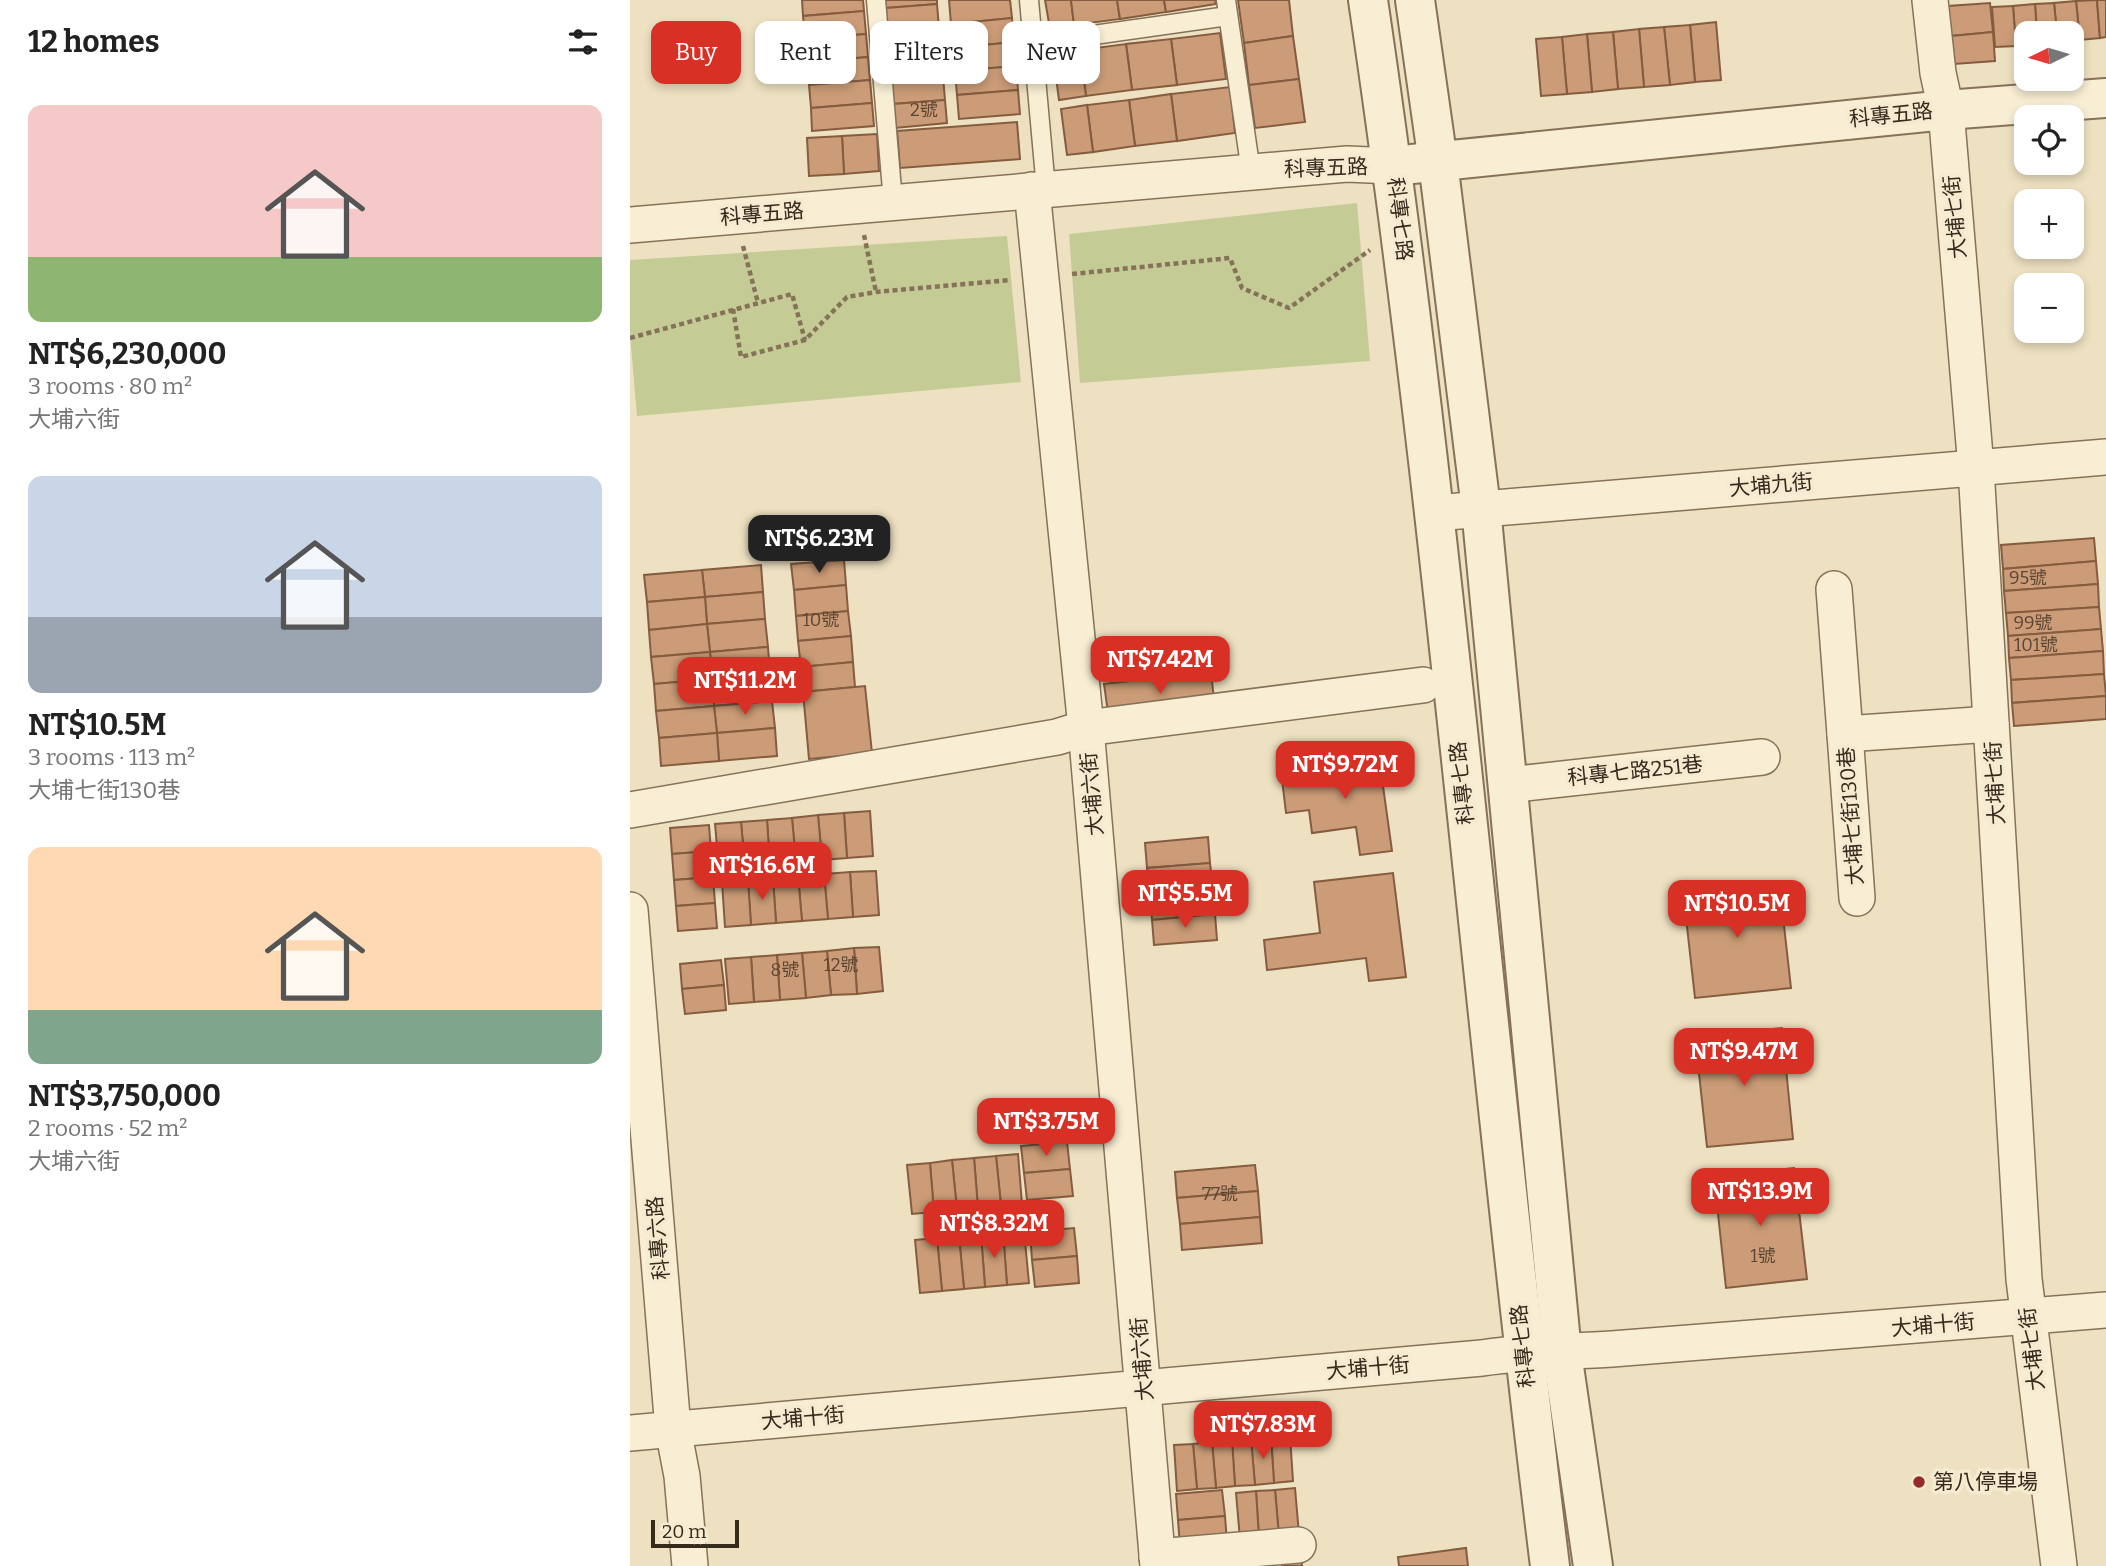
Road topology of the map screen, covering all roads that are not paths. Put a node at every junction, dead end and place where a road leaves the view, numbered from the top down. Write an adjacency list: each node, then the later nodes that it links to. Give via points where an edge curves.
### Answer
1 (876, 0): 14 (lane)
2 (1029, 0): 13 (lane)
3 (1368, 0): 11 (street, 科專七路)
4 (1415, 0): 10 (street, 科專七路)
5 (1930, 0): 9 (street, 大埔七街)
6 (1227, 8): 7 (lane); 12 (lane)
7 (1100, 32)
8 (2106, 98): 9 (street, 科專五路)
9 (1946, 110): 10 (street, 科專五路); 17 (street, 大埔七街)
10 (1438, 162): 11 (street, 科專五路); 18 (street, 科專七路)
11 (1393, 166): 12 (street, 科專五路, via 1347,164); 19 (street, 科專七路)
12 (1251, 172): 13 (street, 科專五路)
13 (1039, 190): 14 (street, 科專五路); 23 (street, 大埔六街)
14 (893, 202): 15 (street, 科專五路)
15 (630, 225)
16 (2106, 457): 17 (street, 大埔九街)
17 (1976, 468): 18 (street, 大埔九街); 22 (street, 大埔七街)
18 (1481, 508): 19 (street, 大埔九街); 26 (street, 科專七路)
19 (1435, 513): 32 (street, 科專七路)
20 (1834, 589): 24 (street, 大埔七街130巷)
21 (1423, 685): 23 (street)
22 (1991, 724): 24 (street, 大埔七街130巷); 31 (street, 大埔七街)
23 (1086, 728): 27 (street, via 1057,737); 34 (street, 大埔六街)
24 (1845, 734): 28 (street, 大埔七街130巷)
25 (1762, 757): 26 (street, 科專七路251巷)
26 (1508, 785): 33 (street, 科專七路)
27 (630, 810)
28 (1857, 898)
29 (630, 910): 35 (street, 科專六路)
30 (2106, 1310): 31 (street, 大埔十街)
31 (2028, 1317): 33 (street, 大埔十街); 42 (street, 大埔七街)
32 (1523, 1352): 33 (street, 大埔十街); 34 (street, 大埔十街); 40 (street, 科專七路)
33 (1562, 1353): 41 (street, 科專七路)
34 (1144, 1389): 35 (street, 大埔十街); 38 (street, 大埔六街)
35 (673, 1429): 36 (street, 大埔十街); 39 (street, 科專六路)
36 (630, 1433)
37 (1298, 1545): 38 (street)
38 (1158, 1561)
39 (690, 1566)
40 (1550, 1566)
41 (1593, 1566)
42 (2059, 1566)

